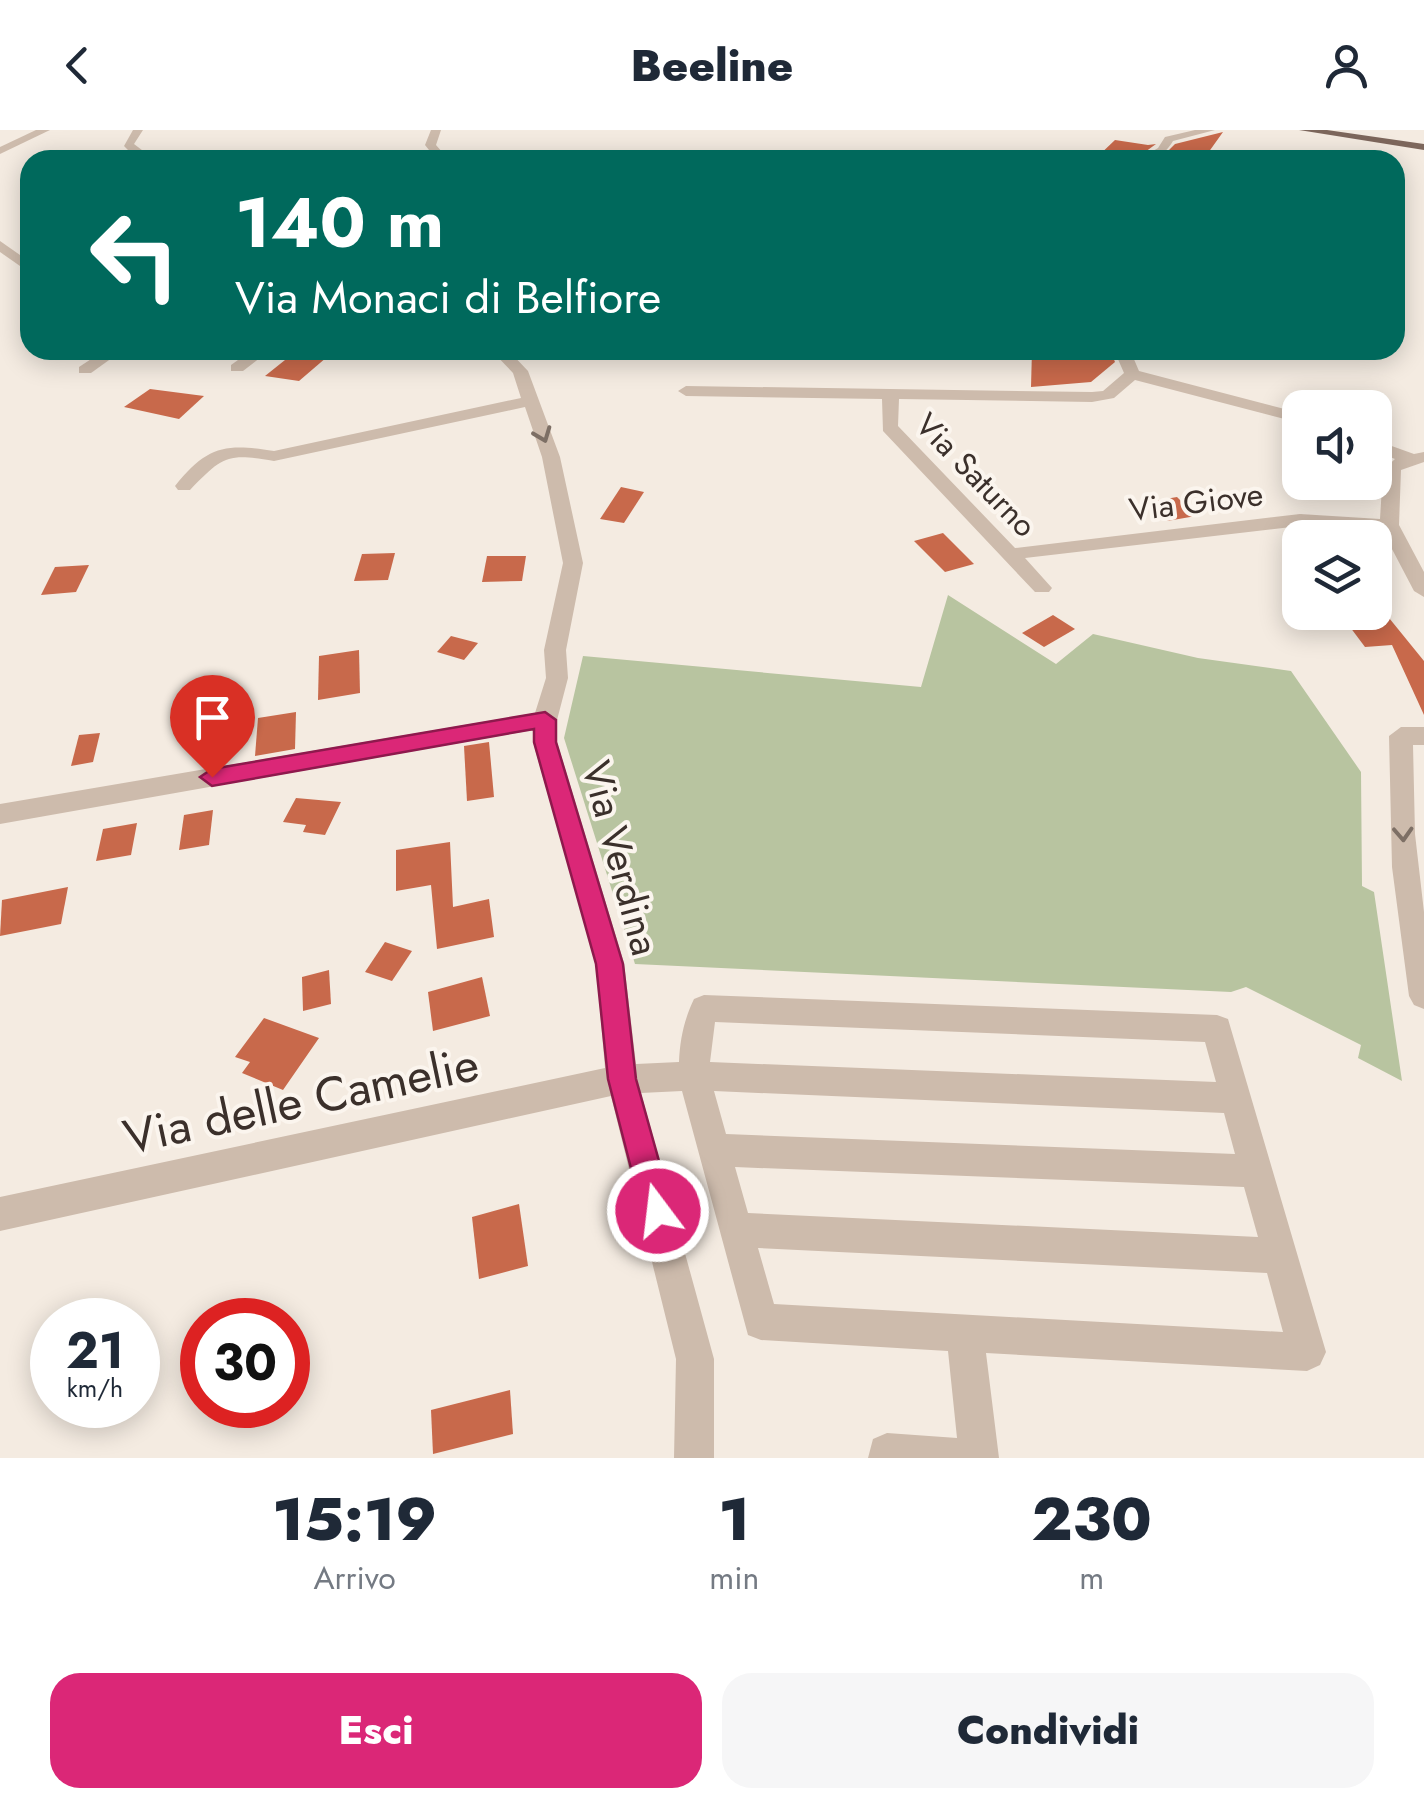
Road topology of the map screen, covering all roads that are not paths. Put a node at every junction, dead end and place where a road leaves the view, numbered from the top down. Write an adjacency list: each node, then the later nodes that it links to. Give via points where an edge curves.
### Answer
1 (45, 130): 8 (street)
2 (138, 130): 6 (street, via 128,144)
3 (1210, 130): 7 (street, via 1169,139)
4 (1304, 130): 5 (main road)
5 (1424, 147)
6 (134, 150)
7 (1162, 150)
8 (0, 151)
9 (0, 245): 10 (street)
10 (20, 261)
11 (100, 360): 16 (street)
12 (248, 360): 15 (street)
13 (509, 360): 20 (street, Via Verdina)
14 (1126, 360): 17 (street)
15 (237, 368)
16 (85, 370)
17 (1132, 374): 19 (street, via 1108,395 1092,397); 21 (street)
18 (686, 391): 19 (street)
19 (891, 394): 28 (street, Via Saturno, via 889,426)
20 (530, 402): 24 (street, via 274,456 232,450 210,458); 31 (street, Via Verdina, one-way to 31, via 551,456 573,563)
21 (1282, 413)
22 (1392, 450): 23 (street)
23 (1419, 458): 25 (street, via 1392,470)
24 (184, 486)
25 (1389, 520)
26 (1282, 522): 28 (street, Via Giove)
27 (1392, 531): 30 (street)
28 (1010, 554): 29 (street, Via Saturno)
29 (1042, 588)
30 (1424, 590)
31 (545, 720): 33 (street); 36 (street, Via Verdina, via 545,742 610,964)
32 (1424, 736): 34 (street, one-way to 34, via 1401,736 1400,769 1404,856)
33 (0, 814)
34 (1424, 996)
35 (694, 1076): 36 (street, Via delle Camelie); 37 (street, Via delle Camelie); 37 (street, via 704,1008 1217,1029); 38 (street)
36 (622, 1079): 40 (street, Via delle Camelie); 44 (street, Via Verdina, via 694,1359)
37 (1236, 1098): 39 (street)
38 (715, 1150): 39 (street); 41 (street)
39 (1256, 1171): 42 (street)
40 (0, 1214)
41 (736, 1230): 42 (street); 43 (street, via 761,1322)
42 (1280, 1256): 43 (street, via 1307,1352)
43 (965, 1334): 47 (street)
44 (694, 1458)
45 (888, 1458): 46 (street)
46 (959, 1458)
47 (979, 1458)

